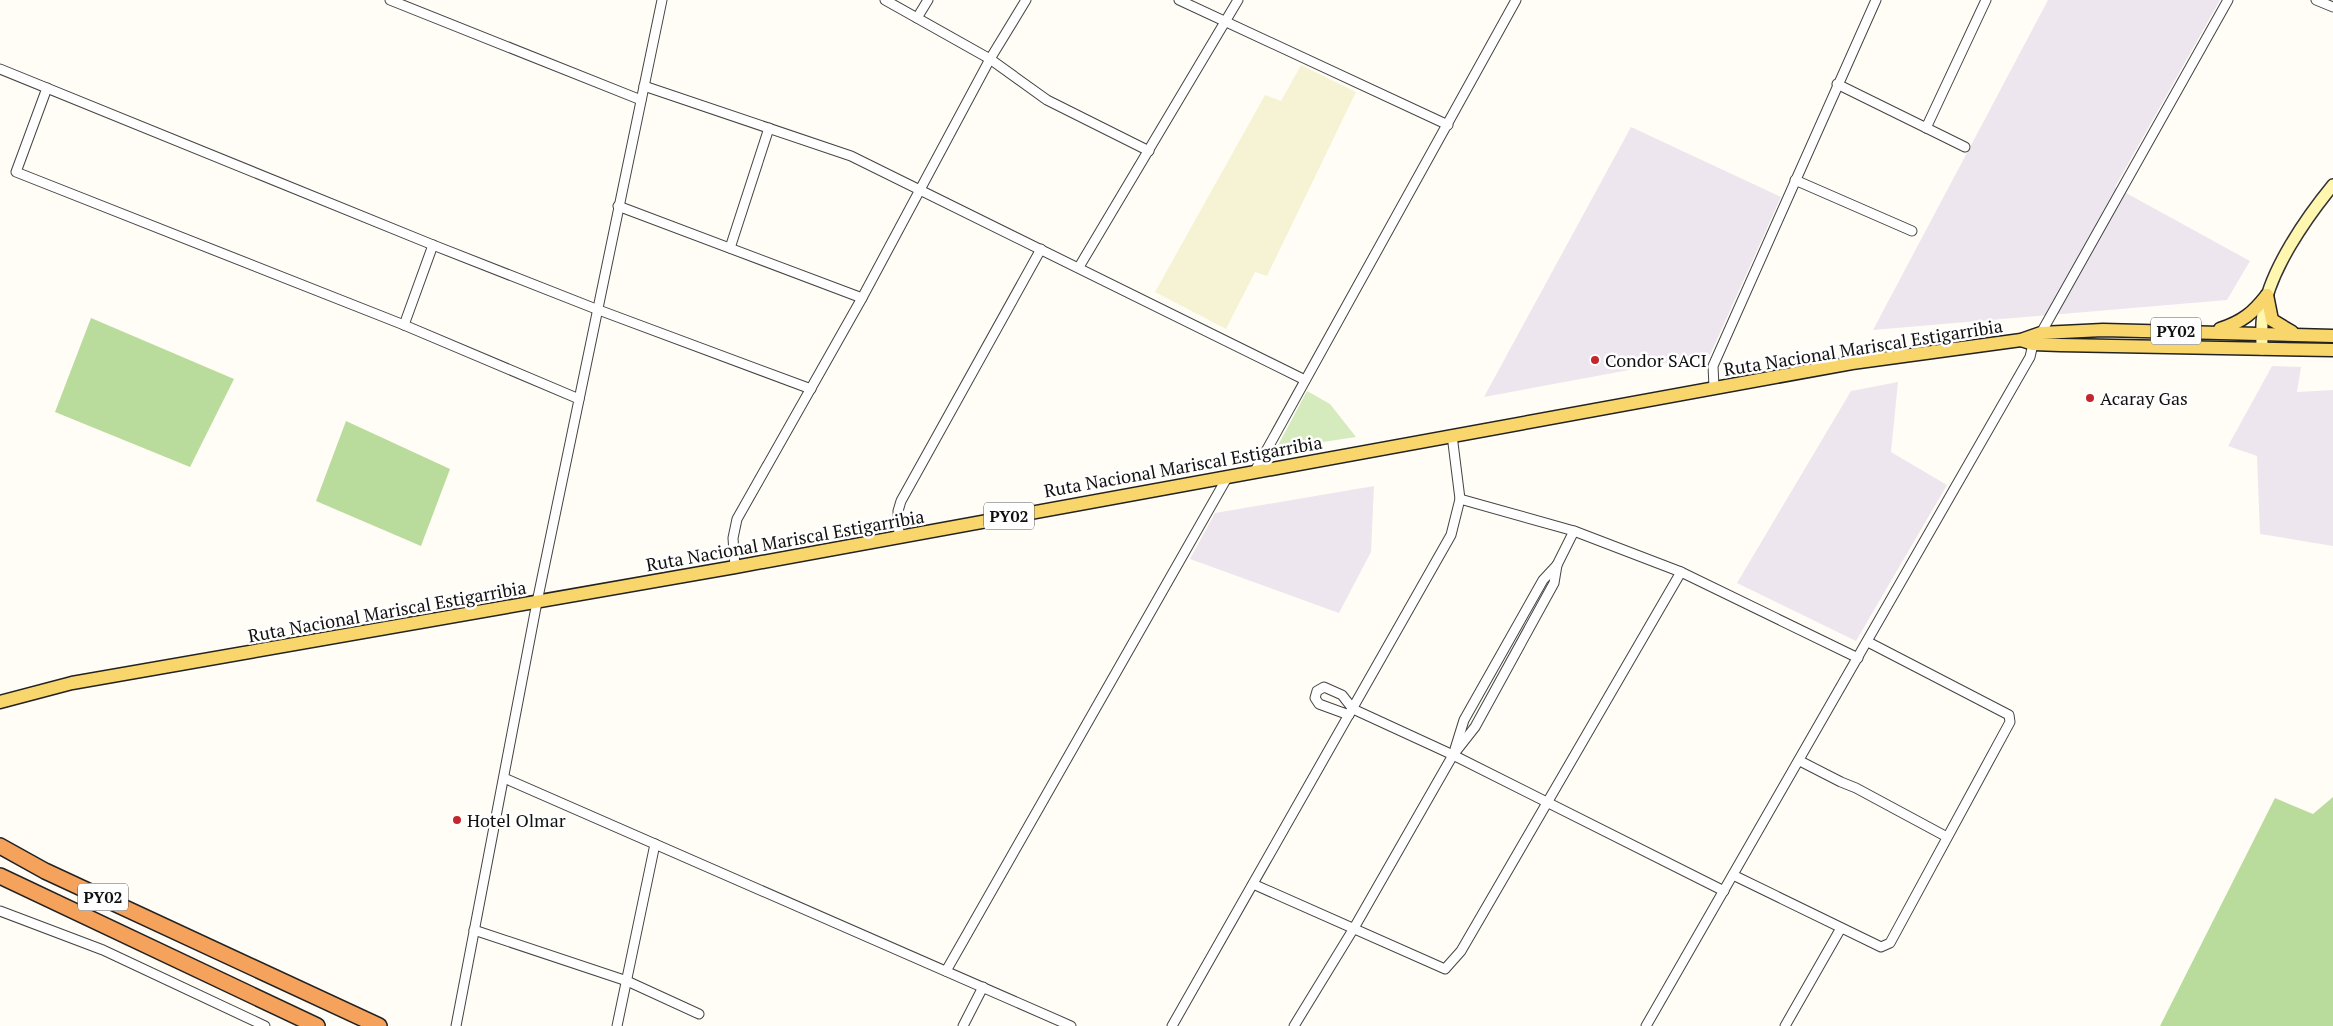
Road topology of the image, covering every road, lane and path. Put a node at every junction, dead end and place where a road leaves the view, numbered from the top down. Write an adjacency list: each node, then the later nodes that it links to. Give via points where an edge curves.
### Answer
1 (390, 0): 21 (street)
2 (662, 0): 19 (street)
3 (885, 0): 14 (street)
4 (928, 0): 14 (street)
5 (1026, 0): 16 (street)
6 (1179, 0): 15 (street)
7 (1238, 0): 15 (street)
8 (1516, 0): 22 (street)
9 (1876, 0): 18 (street)
10 (1986, 0): 24 (street)
11 (2228, 0): 44 (street)
12 (2316, 0): 13 (street)
13 (2333, 7)
14 (917, 18): 16 (street)
15 (1226, 23): 22 (street); 26 (street)
16 (990, 59): 26 (street, via 1047,100); 29 (street)
17 (0, 69): 20 (street)
18 (1837, 84): 24 (street); 27 (street)
19 (644, 86): 21 (street); 23 (street)
20 (47, 88): 32 (street); 39 (street, via 16,172)
21 (641, 100): 30 (street)
22 (1448, 125): 47 (street)
23 (769, 128): 29 (street, via 851,156); 33 (street)
24 (1926, 128): 25 (street)
25 (1965, 147)
26 (1149, 150): 35 (street)
27 (1795, 180): 31 (street); 49 (street, via 1713,366)
28 (2333, 185): 36 (main road, via 2302,226)
29 (921, 189): 34 (street); 37 (street)
30 (618, 206): 33 (street); 38 (street)
31 (1912, 231)
32 (434, 245): 38 (street); 39 (street)
33 (730, 248): 37 (street)
34 (1041, 248): 35 (street); 56 (street, via 901,501)
35 (1079, 268): 47 (street)
36 (2267, 295): 40 (main road, via 2252,314 2239,323 2215,331); 41 (main road); 42 (main road, via 2272,320 2290,332)
37 (862, 298): 48 (street)
38 (596, 309): 48 (street); 50 (street)
39 (404, 324): 50 (street)
40 (2199, 332): 41 (main road, Ruta Nacional Mariscal Estigarribia / PY02); 44 (main road, Ruta Nacional Mariscal Estigarribia / PY02, via 2103,330)
41 (2262, 333): 42 (main road, Ruta Nacional Mariscal Estigarribia / PY02); 45 (main road)
42 (2304, 335): 43 (main road, Ruta Nacional Mariscal Estigarribia / PY02)
43 (2333, 336)
44 (2032, 339): 45 (main road, Ruta Nacional Mariscal Estigarribia / PY02); 49 (main road, Ruta Nacional Mariscal Estigarribia / PY02, via 1852,363); 61 (street, via 2030,357)
45 (2262, 348): 46 (main road, Ruta Nacional Mariscal Estigarribia / PY02)
46 (2333, 350)
47 (1305, 380): 52 (street)
48 (811, 388): 58 (street, via 737,519 733,538)
49 (1714, 388): 51 (main road, Ruta Nacional Mariscal Estigarribia / PY02)
50 (579, 399): 60 (street)
51 (1452, 435): 52 (main road, Ruta Nacional Mariscal Estigarribia / PY02); 54 (street)
52 (1255, 471): 53 (main road, Ruta Nacional Mariscal Estigarribia / PY02)
53 (1228, 476): 56 (main road, Ruta Nacional Mariscal Estigarribia / PY02); 80 (street)
54 (1460, 499): 55 (street); 64 (street, via 1451,535)
55 (1574, 530): 57 (street); 59 (street)
56 (899, 537): 58 (main road, Ruta Nacional Mariscal Estigarribia / PY02)
57 (1557, 565): 65 (street, via 1543,580 1464,720); 65 (street, via 1554,583 1545,600 1475,727)
58 (735, 567): 60 (main road, Ruta Nacional Mariscal Estigarribia / PY02)
59 (1681, 572): 62 (street); 68 (street)
60 (537, 602): 63 (main road, Ruta Nacional Mariscal Estigarribia / PY02, via 72,683); 67 (street)
61 (1868, 642): 62 (street); 69 (street, via 2009,715 2010,722)
62 (1858, 658): 66 (street)
63 (4, 701)
64 (1351, 712): 65 (street); 74 (street)
65 (1453, 755): 68 (street); 77 (street)
66 (1800, 760): 69 (street); 72 (street)
67 (504, 778): 70 (street); 79 (street)
68 (1547, 803): 75 (street); 77 (street, via 1461,952 1445,969)
69 (1946, 837): 78 (street, via 1890,943 1881,947)
70 (655, 844): 80 (street); 81 (street)
71 (0, 846): 86 (highway, PY02, via 45,871)
72 (1734, 875): 75 (street); 78 (street)
73 (0, 876): 85 (highway, PY02)
74 (1253, 884): 77 (street); 91 (street)
75 (1724, 891): 93 (street)
76 (0, 911): 84 (street, via 103,950)
77 (1354, 928): 92 (street)
78 (1841, 928): 94 (street)
79 (474, 930): 81 (street); 87 (street)
80 (946, 971): 82 (street)
81 (627, 981): 83 (street); 88 (street)
82 (983, 987): 89 (street); 90 (street)
83 (699, 1014)
84 (265, 1026)
85 (317, 1026)
86 (379, 1026)
87 (456, 1026)
88 (617, 1026)
89 (963, 1026)
90 (1071, 1026)
91 (1172, 1026)
92 (1294, 1026)
93 (1646, 1026)
94 (1785, 1026)

